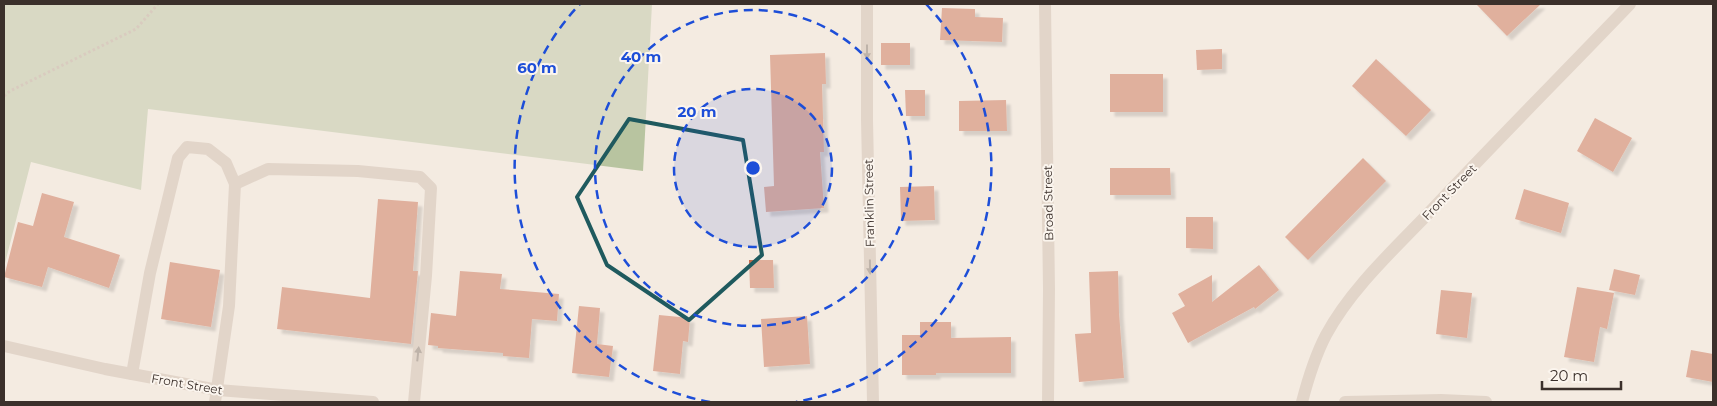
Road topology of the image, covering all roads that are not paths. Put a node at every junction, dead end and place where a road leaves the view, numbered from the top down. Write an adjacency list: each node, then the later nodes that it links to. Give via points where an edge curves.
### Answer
1 (867, 4): 10 (street, Franklin Street, one-way to 10)
2 (1045, 4): 11 (street, Broad Street)
3 (1630, 4): 12 (street, Front Street, via 1440,200 1346,304 1326,334)
4 (235, 184): 6 (street, via 226,163 208,149 187,146 178,158 150,273); 7 (street, via 229,306); 9 (street, one-way to 4, via 431,188 420,177 358,171 277,169 268,169)
5 (4, 346): 6 (street, Front Street)
6 (132, 374): 7 (street, Front Street)
7 (216, 396): 8 (street, Front Street)
8 (373, 402)
9 (414, 402)
10 (873, 402)
11 (1048, 402)
12 (1302, 402)
13 (1345, 402): 14 (street)
14 (1486, 402)

